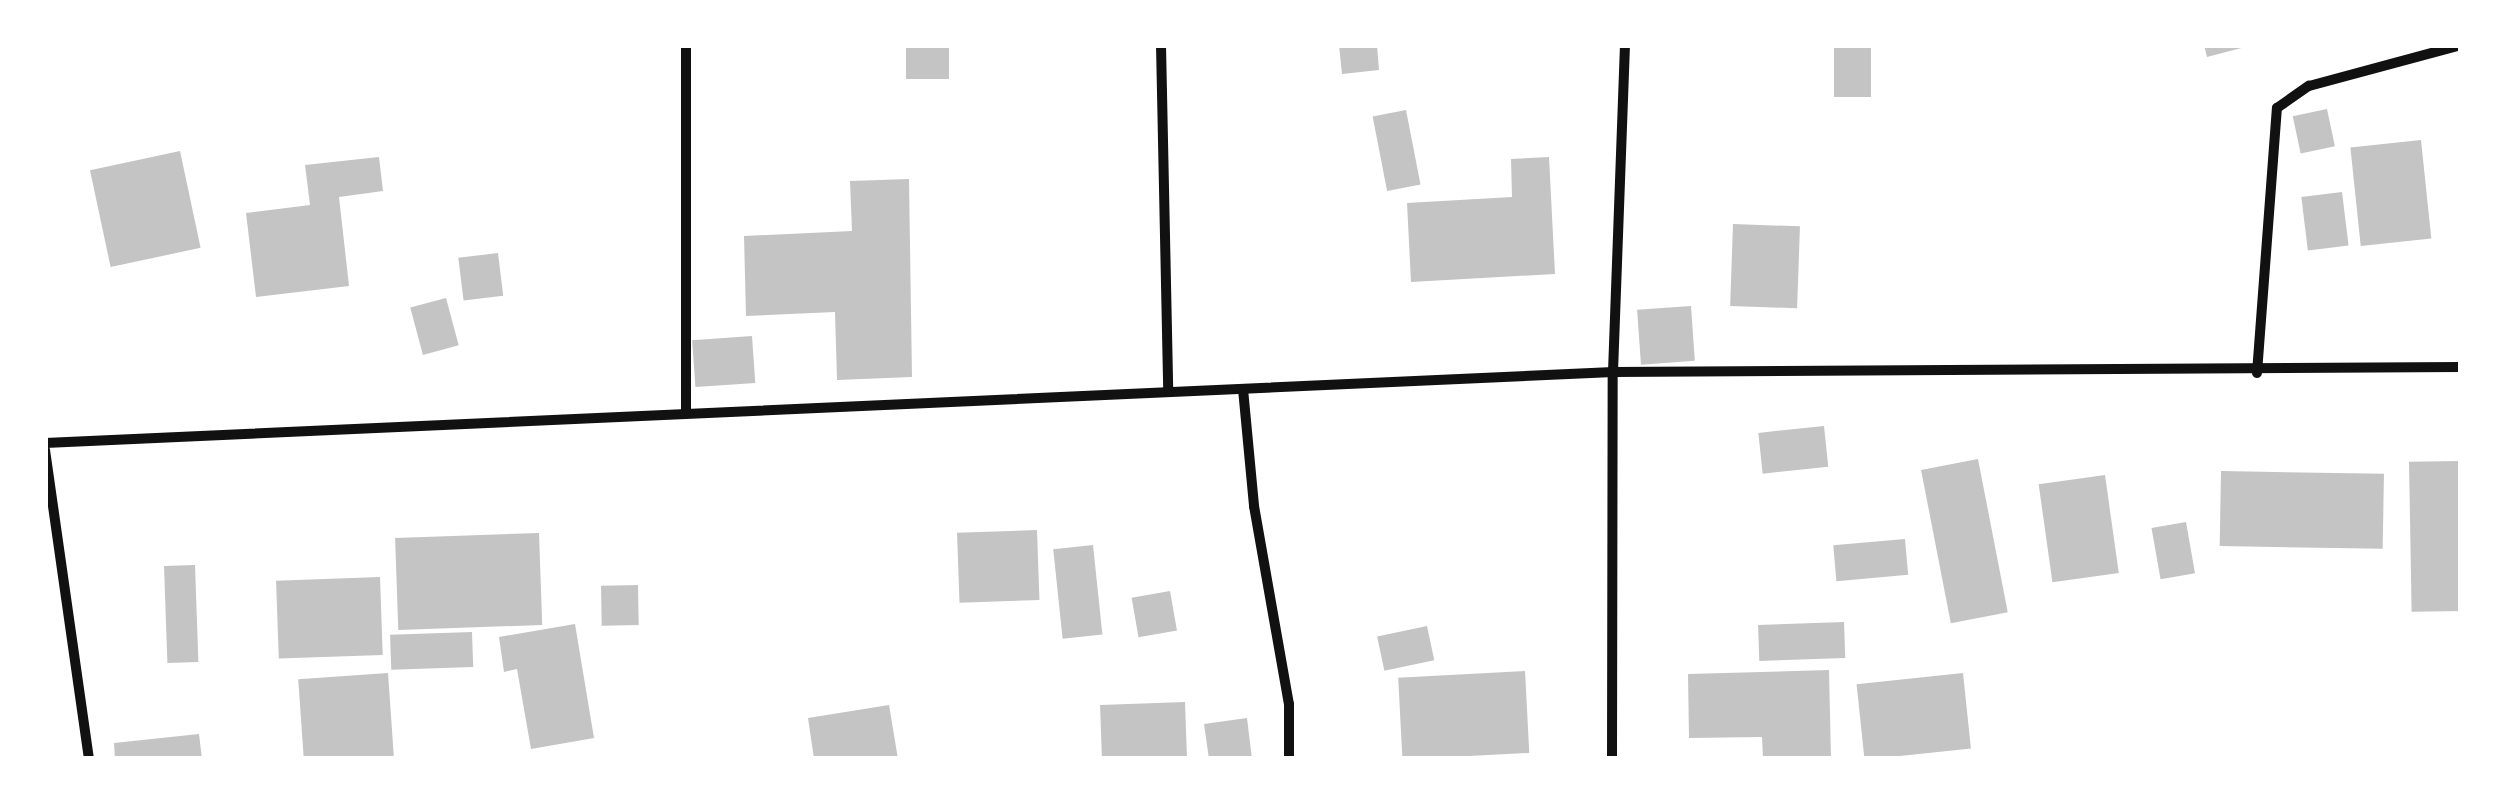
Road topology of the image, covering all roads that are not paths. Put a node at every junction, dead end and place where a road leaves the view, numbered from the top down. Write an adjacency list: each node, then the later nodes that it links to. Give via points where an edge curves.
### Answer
1 (686, 45): 10 (street)
2 (1161, 45): 9 (street)
3 (1625, 45): 6 (street)
4 (2461, 45): 7 (street, via 2310,86 2277,108)
5 (2461, 368): 7 (street)
6 (1614, 372): 7 (street); 8 (street); 14 (street)
7 (2257, 373)
8 (1244, 389): 9 (street); 13 (street, via 1254,506 1289,704)
9 (1168, 392): 10 (street)
10 (686, 412): 11 (street)
11 (45, 446): 12 (street)
12 (89, 759)
13 (1289, 759)
14 (1612, 759)

